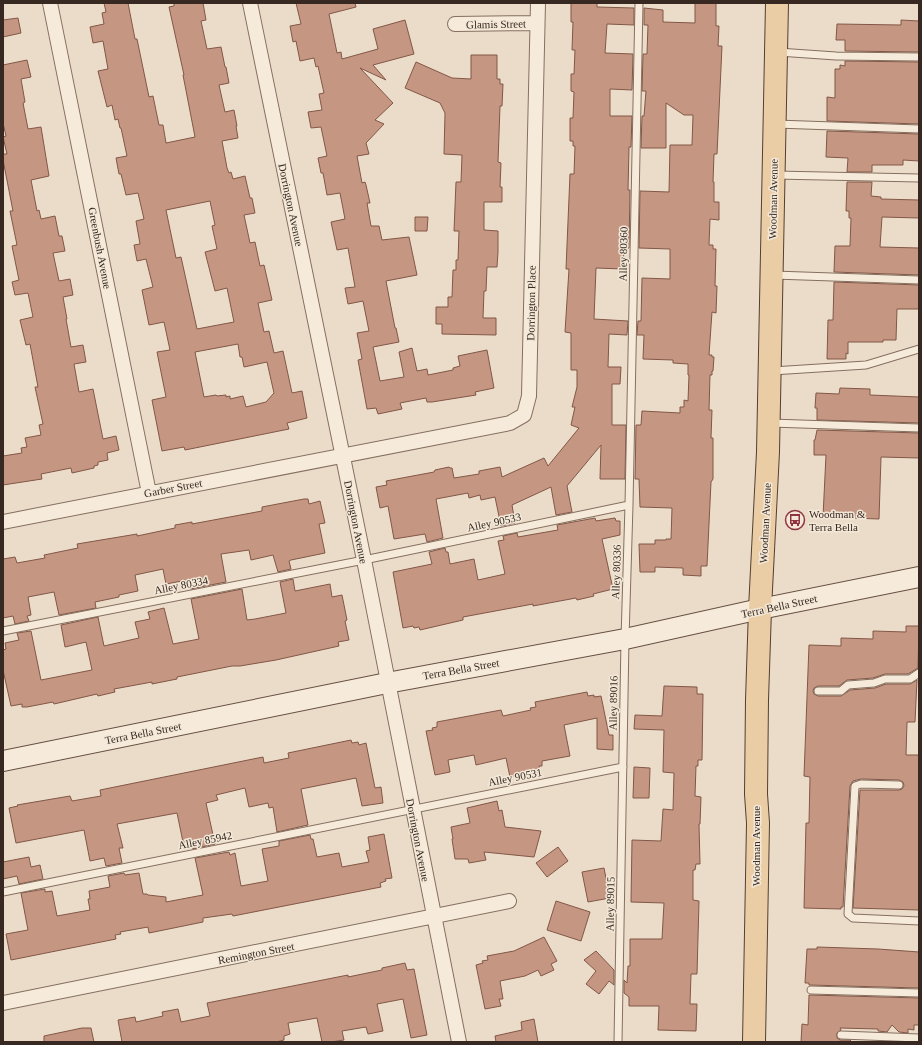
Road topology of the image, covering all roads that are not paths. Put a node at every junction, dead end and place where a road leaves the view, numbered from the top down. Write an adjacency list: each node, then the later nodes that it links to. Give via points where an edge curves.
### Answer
1 (50, 3): 21 (street, Greenbush Avenue)
2 (250, 3): 20 (street, Dorrington Avenue)
3 (538, 3): 6 (street, Dorrington Place)
4 (639, 3): 22 (lane, Alley 80360)
5 (777, 3): 8 (main road, Woodman Avenue)
6 (537, 23): 7 (street, Glamis Street); 20 (street, Dorrington Place, via 530,396 524,414 510,424)
7 (455, 24)
8 (776, 52): 9 (lane); 10 (main road, Woodman Avenue)
9 (919, 57)
10 (774, 124): 11 (lane); 12 (main road, Woodman Avenue)
11 (919, 129)
12 (774, 175): 13 (lane); 14 (main road, Woodman Avenue)
13 (919, 178)
14 (772, 275): 15 (lane); 17 (main road, Woodman Avenue)
15 (919, 280)
16 (919, 350): 17 (lane, via 866,366)
17 (769, 372): 18 (main road, Woodman Avenue)
18 (768, 423): 19 (lane); 26 (main road, Woodman Avenue)
19 (919, 428)
20 (343, 457): 21 (street, Garber Street); 24 (street, Dorrington Avenue)
21 (149, 493): 23 (street, Garber Street)
22 (629, 505): 24 (lane, Alley 90533); 28 (lane, Alley 80336)
23 (3, 522)
24 (364, 560): 27 (lane, Alley 80334); 30 (street, Dorrington Avenue)
25 (919, 577): 26 (main road, Terra Bella Street)
26 (760, 609): 28 (main road, Terra Bella Street); 47 (main road, Woodman Avenue)
27 (3, 631)
28 (625, 639): 30 (main road, Terra Bella Street); 33 (lane, Alley 89016)
29 (919, 673): 31 (lane, via 910,679 885,679 874,683 848,685 841,691)
30 (387, 683): 32 (main road, Terra Bella Street); 35 (street, Dorrington Avenue)
31 (818, 691)
32 (3, 761)
33 (623, 767): 35 (lane, Alley 90531); 46 (lane, Alley 89015)
34 (899, 785): 39 (lane, via 855,786 848,914 853,918)
35 (412, 809): 36 (lane, Alley 85942); 38 (street, Dorrington Avenue)
36 (3, 892)
37 (509, 901): 38 (street, Remington Street)
38 (434, 917): 42 (street, Remington Street); 45 (street, Dorrington Avenue)
39 (919, 921)
40 (811, 990): 41 (lane)
41 (919, 993)
42 (3, 1003)
43 (841, 1035): 44 (lane)
44 (919, 1038)
45 (459, 1042)
46 (618, 1042)
47 (754, 1042)

